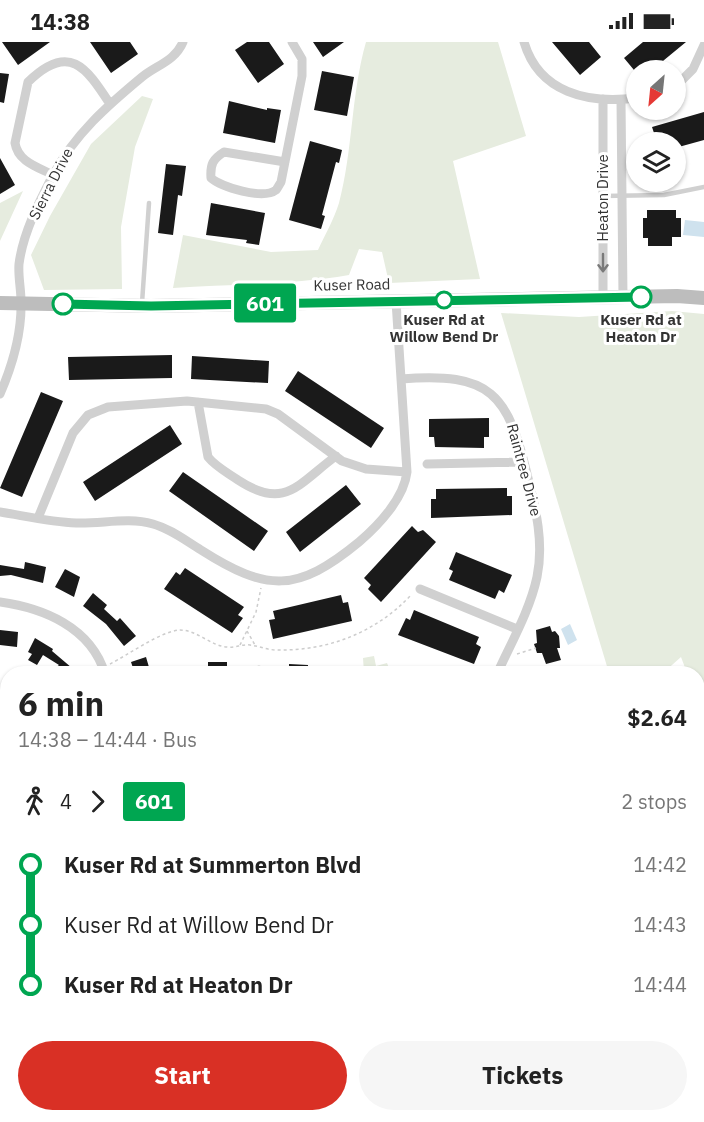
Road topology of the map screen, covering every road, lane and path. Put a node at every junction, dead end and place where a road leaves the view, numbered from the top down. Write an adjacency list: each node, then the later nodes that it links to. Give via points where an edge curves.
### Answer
1 (183, 42): 9 (street, Sierra Drive, via 168,62)
2 (292, 42): 10 (street, via 302,59 302,76)
3 (524, 42): 6 (street, via 532,63 551,84 574,96)
4 (704, 45): 5 (street)
5 (686, 76)
6 (603, 99): 8 (street); 13 (street, Heaton Drive)
7 (626, 99): 8 (street)
8 (621, 100): 14 (street, Heaton Drive)
9 (110, 104): 11 (street, Sierra Drive, via 71,144); 11 (street, via 86,67 68,58 58,59 28,82 16,150 26,162)
10 (285, 162): 10 (street, via 224,152 210,167 211,178 219,185 264,194 276,190)
11 (53, 175): 21 (street, Sierra Drive, via 24,242 19,267)
12 (704, 187): 14 (lane, via 683,193)
13 (602, 196): 14 (lane); 16 (street, Heaton Drive, one-way to 16)
14 (621, 196): 17 (street, Heaton Drive)
15 (149, 203): 22 (lane)
16 (603, 297): 17 (street, Kuser Road); 19 (street, Kuser Road)
17 (623, 297): 18 (street, Kuser Road)
18 (704, 298)
19 (396, 301): 22 (street, Kuser Road); 23 (street)
20 (0, 303): 21 (street, Kuser Road)
21 (21, 303): 22 (street, Kuser Road); 24 (street, Sierra Drive, via 17,349)
22 (142, 306)
23 (401, 380): 27 (street, Raintree Drive, via 450,377 485,391 510,417); 29 (street)
24 (0, 394)
25 (198, 402): 26 (street, via 266,409); 26 (street, via 208,457 258,492 288,492); 31 (street, via 108,406 88,415 73,432)
26 (336, 456): 29 (street, via 366,469)
27 (525, 462): 28 (street); 35 (street, Raintree Drive, via 537,513 538,560 532,593)
28 (427, 464)
29 (407, 472): 32 (street, via 400,494 382,518 343,555 302,578)
30 (0, 512): 31 (street)
31 (38, 518): 32 (street, via 74,523 122,520 155,525 234,571)
32 (262, 580): 36 (path)
33 (420, 589): 35 (street); 38 (path, via 390,616 345,640 278,651)
34 (0, 602): 41 (street, via 30,606 58,618 91,647)
35 (517, 629): 40 (street, Raintree Drive)
36 (248, 631): 37 (path); 38 (path)
37 (239, 646): 38 (path); 42 (path, via 218,645 179,630 167,633)
38 (255, 646)
39 (536, 648): 40 (path)
40 (505, 656): 43 (street, Raintree Drive)
41 (101, 666)
42 (112, 666)
43 (501, 666)

